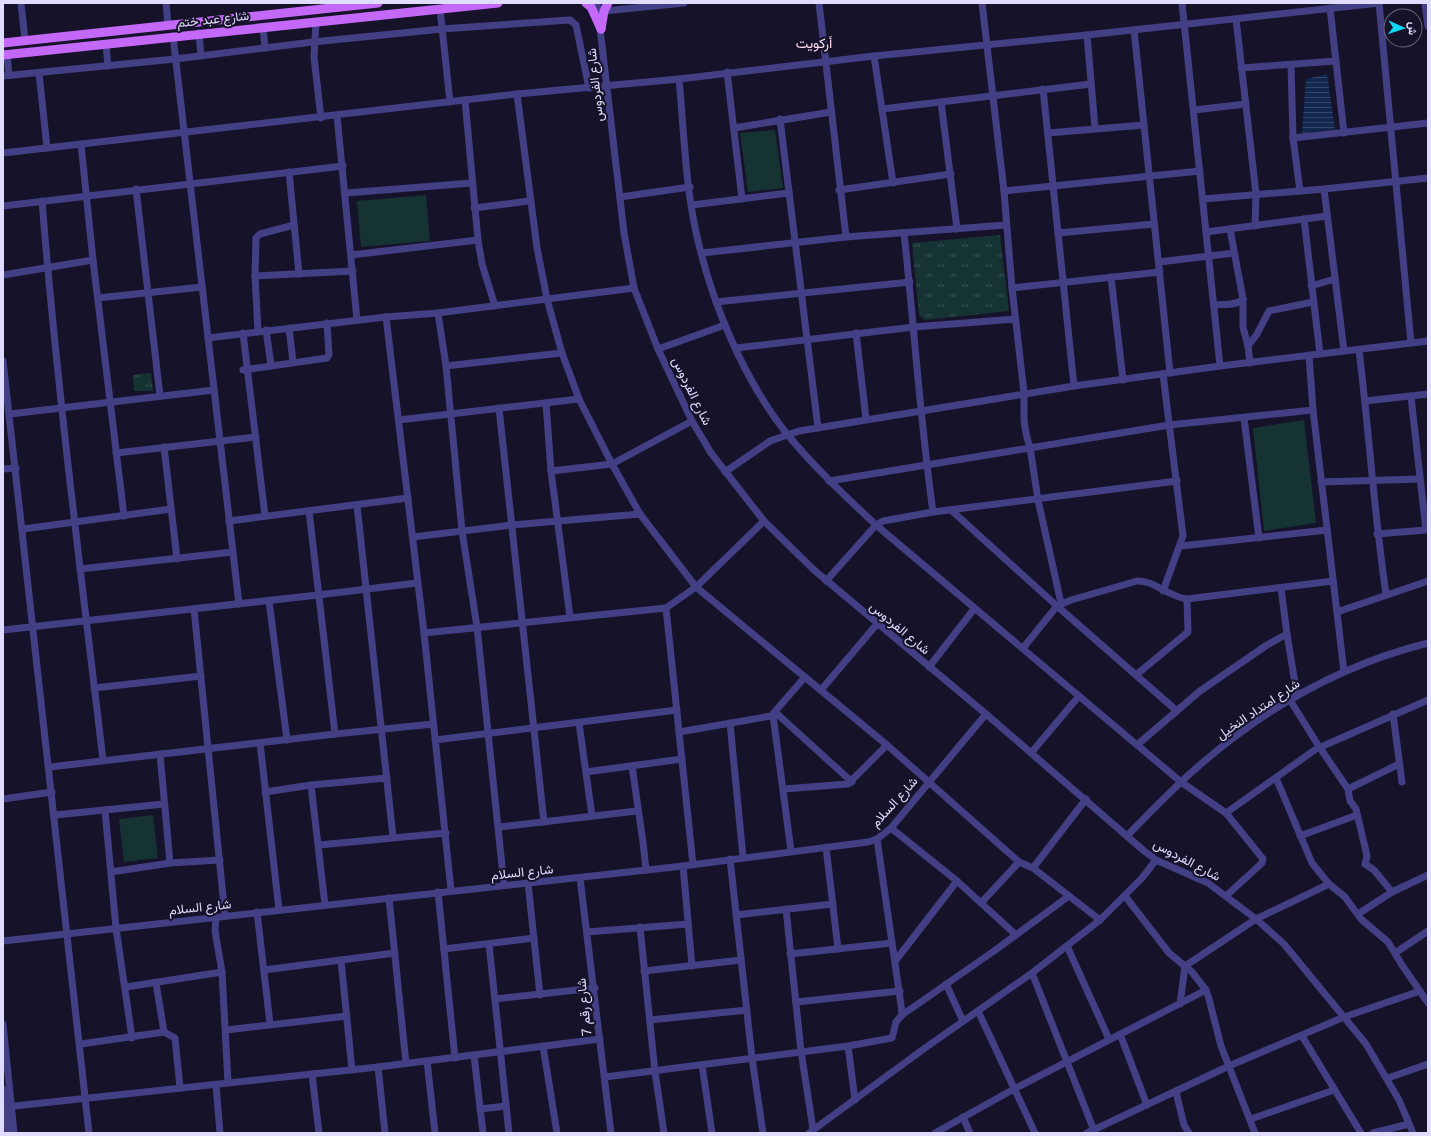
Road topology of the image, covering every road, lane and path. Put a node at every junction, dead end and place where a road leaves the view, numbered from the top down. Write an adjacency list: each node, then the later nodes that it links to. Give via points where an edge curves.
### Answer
1 (21, 3): 32 (street)
2 (166, 3): 21 (street)
3 (378, 3): 14 (main road, شارع عبد ختم)
4 (498, 3): 17 (main road, شارع عبد ختم)
5 (586, 3): 25 (main road, via 591,7)
6 (598, 3): 25 (street, شارع الفردوس)
7 (684, 3): 15 (street)
8 (820, 3): 45 (street)
9 (982, 3): 36 (street)
10 (1182, 3): 20 (street)
11 (1379, 3): 13 (street); 71 (street)
12 (1425, 3): 22 (street)
13 (1338, 5): 16 (street)
14 (324, 6): 21 (main road, شارع عبد ختم)
15 (606, 7): 25 (main road)
16 (1330, 8): 18 (street); 44 (street)
17 (440, 9): 19 (main road, شارع عبد ختم); 24 (street)
18 (1236, 19): 20 (street); 48 (street)
19 (316, 22): 23 (main road, شارع عبد ختم); 33 (street)
20 (1185, 24): 26 (street); 64 (street)
21 (168, 25): 28 (main road, شارع عبد ختم)
22 (1428, 26)
23 (263, 27): 27 (main road, شارع عبد ختم); 38 (street)
24 (442, 29): 33 (street); 55 (street, via 570,20 575,22); 60 (street)
25 (601, 29): 54 (street, شارع الفردوس)
26 (1134, 30): 29 (street); 70 (street)
27 (199, 33): 30 (main road, شارع عبد ختم); 41 (street)
28 (80, 34): 31 (main road, شارع عبد ختم); 37 (main road)
29 (1087, 35): 36 (street); 53 (street)
30 (172, 36): 35 (main road, شارع عبد ختم); 43 (street)
31 (52, 37): 32 (main road, شارع عبد ختم); 39 (main road)
32 (25, 40): 34 (main road, شارع عبد ختم)
33 (313, 42): 38 (street); 67 (street)
34 (3, 43)
35 (106, 44): 37 (main road, شارع عبد ختم); 47 (street)
36 (987, 45): 42 (street); 58 (street)
37 (81, 47): 39 (main road, شارع عبد ختم)
38 (265, 48): 41 (street)
39 (53, 50): 40 (main road, شارع عبد ختم)
40 (5, 55): 51 (street)
41 (201, 56): 43 (street)
42 (874, 56): 45 (street); 63 (street)
43 (175, 59): 47 (street); 74 (street)
44 (1336, 61): 46 (street); 76 (street)
45 (826, 63): 49 (street); 65 (street)
46 (1291, 65): 48 (street); 77 (street)
47 (108, 66): 50 (street)
48 (1241, 68): 62 (street)
49 (727, 72): 52 (street); 72 (street)
50 (39, 73): 51 (street); 79 (street)
51 (6, 75)
52 (678, 79): 54 (street); 92 (street)
53 (1091, 84): 56 (street); 73 (street)
54 (608, 86): 55 (street); 102 (street, شارع الفردوس)
55 (589, 88): 57 (street)
56 (1043, 89): 58 (street); 75 (street)
57 (517, 94): 59 (street); 106 (street)
58 (993, 95): 61 (street); 96 (street)
59 (464, 100): 60 (street); 89 (street)
60 (450, 102): 66 (street)
61 (941, 102): 63 (street); 84 (street)
62 (1246, 104): 64 (street); 100 (street)
63 (882, 109): 90 (street)
64 (1194, 110): 82 (street)
65 (831, 112): 68 (street); 95 (street)
66 (337, 116): 67 (street); 81 (street)
67 (320, 118): 74 (street)
68 (780, 119): 72 (street); 99 (street)
69 (1428, 123): 71 (street)
70 (1144, 125): 73 (street); 85 (street)
71 (1391, 127): 76 (street); 87 (street)
72 (734, 128): 103 (street)
73 (1095, 128): 75 (street)
74 (184, 132): 78 (street); 88 (street)
75 (1048, 133): 91 (street)
76 (1344, 133): 77 (street)
77 (1293, 138): 97 (street)
78 (81, 144): 79 (street); 101 (street)
79 (47, 148): 80 (street)
80 (3, 153)
81 (343, 166): 83 (street); 98 (street)
82 (1200, 171): 85 (street); 104 (street)
83 (289, 172): 88 (street); 113 (street)
84 (951, 174): 90 (street); 116 (street)
85 (1149, 176): 91 (street); 112 (street)
86 (1428, 178): 87 (street)
87 (1397, 181): 94 (street); 168 (street)
88 (190, 183): 93 (street); 141 (street)
89 (472, 183): 98 (street); 109 (street)
90 (893, 183): 95 (street)
91 (1052, 186): 96 (street); 120 (street)
92 (690, 187): 102 (street); 107 (street)
93 (136, 189): 101 (street); 144 (street)
94 (1324, 189): 97 (street); 110 (street)
95 (839, 190): 121 (street)
96 (1004, 192): 114 (street)
97 (1300, 192): 100 (street)
98 (346, 193): 126 (street)
99 (789, 193): 103 (street); 123 (street)
100 (1256, 194): 104 (street); 115 (street)
101 (87, 195): 105 (street); 128 (street)
102 (620, 197): 142 (street, شارع الفردوس)
103 (742, 199): 107 (street)
104 (1203, 199): 118 (street)
105 (42, 201): 108 (street); 130 (street)
106 (529, 201): 109 (street); 147 (street)
107 (692, 205): 124 (street)
108 (3, 206)
109 (474, 208): 122 (street)
110 (1327, 216): 111 (street); 137 (street)
111 (1304, 219): 115 (street); 140 (street)
112 (1154, 224): 120 (street); 129 (street)
113 (294, 225): 133 (street); 135 (street, via 258,235)
114 (1006, 225): 116 (street); 143 (street)
115 (1255, 226): 117 (street)
116 (957, 229): 119 (street)
117 (1230, 229): 118 (street); 125 (street)
118 (1206, 232): 127 (street)
119 (904, 233): 121 (street); 138 (street)
120 (1058, 233): 139 (street)
121 (846, 237): 123 (street)
122 (478, 240): 126 (street); 152 (street, via 482,264)
123 (795, 242): 124 (street); 145 (street)
124 (702, 253): 149 (street)
125 (1234, 253): 127 (street); 148 (street)
126 (351, 255): 131 (street)
127 (1209, 256): 129 (street); 151 (street)
128 (93, 260): 130 (street); 146 (street)
129 (1160, 262): 132 (street)
130 (47, 268): 134 (street); 196 (street)
131 (353, 271): 133 (street); 156 (street)
132 (1160, 272): 136 (street); 184 (street)
133 (300, 274): 135 (street)
134 (3, 275)
135 (255, 276): 162 (street)
136 (1111, 277): 139 (street); 185 (street)
137 (1334, 279): 140 (street); 173 (street)
138 (910, 282): 145 (street); 159 (street)
139 (1063, 283): 143 (street); 186 (street)
140 (1311, 286): 150 (street)
141 (202, 287): 144 (street); 165 (street)
142 (634, 288): 147 (street); 171 (street, شارع الفردوس)
143 (1012, 288): 155 (street)
144 (148, 293): 146 (street); 190 (street)
145 (801, 293): 149 (street); 166 (street)
146 (98, 298): 194 (street)
147 (547, 299): 152 (street); 174 (street)
148 (1244, 299): 151 (street, via 1230,304); 169 (street, via 1243,327)
149 (716, 302): 158 (street)
150 (1313, 302): 169 (street, via 1269,311); 175 (street)
151 (1214, 305): 182 (street)
152 (496, 306): 153 (street)
153 (438, 313): 154 (street); 181 (street)
154 (386, 317): 156 (street); 204 (street)
155 (1015, 319): 159 (street); 188 (street)
156 (358, 320): 157 (street)
157 (327, 324): 160 (street); 178 (street, via 328,356)
158 (725, 325): 170 (street); 171 (street)
159 (914, 327): 164 (street); 199 (street)
160 (289, 328): 161 (street); 178 (street)
161 (266, 330): 162 (street); 180 (street)
162 (258, 332): 163 (street)
163 (243, 333): 165 (street); 183 (street)
164 (856, 333): 166 (street); 203 (street)
165 (208, 338): 187 (street)
166 (807, 339): 170 (street); 207 (street)
167 (1428, 341): 168 (street)
168 (1411, 343): 172 (street)
169 (1248, 346): 179 (street)
170 (736, 348): 208 (street, via 762,398)
171 (658, 349): 205 (street, شارع الفردوس)
172 (1359, 350): 173 (street); 193 (street)
173 (1344, 351): 175 (street)
174 (562, 353): 181 (street); 192 (street)
175 (1320, 354): 176 (street)
176 (1309, 355): 179 (street); 198 (street)
177 (3, 361): 201 (street)
178 (293, 362): 180 (street)
179 (1250, 363): 182 (street)
180 (272, 366): 183 (street)
181 (446, 366): 200 (street)
182 (1220, 366): 184 (street)
183 (245, 370): 209 (street)
184 (1167, 373): 185 (street); 206 (street)
185 (1123, 380): 186 (street)
186 (1074, 386): 188 (street)
187 (214, 390): 190 (street); 210 (street)
188 (1024, 393): 199 (street); 212 (street, via 1024,421)
189 (1428, 394): 191 (street)
190 (160, 396): 194 (street)
191 (1411, 397): 193 (street); 221 (street)
192 (579, 399): 195 (street); 215 (street)
193 (1366, 401): 220 (street)
194 (110, 402): 196 (street); 213 (street)
195 (546, 403): 197 (street); 218 (street)
196 (62, 408): 201 (street); 238 (street)
197 (499, 408): 200 (street); 239 (street)
198 (1313, 410): 202 (street); 224 (street)
199 (920, 411): 203 (street); 214 (street)
200 (450, 413): 204 (street); 244 (street)
201 (10, 414): 216 (street)
202 (1244, 418): 206 (street); 247 (street)
203 (866, 419): 207 (street)
204 (399, 420): 225 (street)
205 (692, 421): 215 (street); 219 (street, شارع الفردوس)
206 (1169, 425): 212 (street); 223 (street)
207 (818, 428): 208 (street)
208 (787, 434): 219 (street, via 770,441); 222 (street)
209 (256, 436): 210 (street); 234 (street)
210 (220, 441): 211 (street); 235 (street)
211 (164, 447): 213 (street); 228 (street)
212 (1030, 447): 214 (street); 226 (street)
213 (116, 453): 233 (street)
214 (926, 463): 222 (street); 231 (street)
215 (612, 464): 218 (street); 232 (street)
216 (16, 468): 217 (street); 242 (street)
217 (3, 470)
218 (551, 471): 236 (street)
219 (725, 472): 237 (street, شارع الفردوس)
220 (1374, 479): 221 (street); 224 (street); 245 (street)
221 (1420, 479): 241 (street)
222 (829, 481): 240 (street)
223 (1177, 481): 226 (street); 248 (street, via 1183,536)
224 (1321, 482): 243 (street)
225 (408, 498): 227 (street); 246 (street)
226 (1038, 500): 229 (street); 265 (street)
227 (357, 505): 230 (street); 258 (street)
228 (171, 509): 233 (street); 250 (street)
229 (950, 510): 231 (street); 265 (street)
230 (309, 511): 234 (street); 261 (street)
231 (933, 512): 240 (street, via 892,519)
232 (640, 514): 236 (street); 256 (street)
233 (124, 516): 238 (street)
234 (265, 516): 235 (street)
235 (229, 521): 249 (street)
236 (557, 521): 239 (street); 270 (street)
237 (764, 521): 252 (street, شارع الفردوس); 256 (street)
238 (75, 523): 242 (street); 251 (street)
239 (512, 525): 244 (street); 272 (street)
240 (876, 525): 252 (street); 268 (street)
241 (1427, 529): 245 (street)
242 (23, 530): 274 (street)
243 (1327, 530): 247 (street); 253 (street)
244 (462, 531): 246 (street); 275 (street)
245 (1377, 534): 260 (street)
246 (413, 537): 254 (street)
247 (1259, 538): 248 (street)
248 (1180, 546): 259 (street)
249 (233, 552): 250 (street); 264 (street)
250 (177, 558): 251 (street)
251 (80, 569): 271 (street)
252 (826, 581): 273 (street, شارع الفردوس)
253 (1333, 581): 257 (street); 269 (street)
254 (417, 582): 258 (street); 277 (street)
255 (1428, 582): 260 (street)
256 (696, 587): 266 (street); 285 (street)
257 (1281, 588): 262 (street); 278 (street)
258 (366, 589): 261 (street); 301 (street)
259 (1163, 591): 262 (street); 265 (street, via 1147,582 1137,582)
260 (1386, 594): 269 (street)
261 (318, 595): 263 (street); 303 (street)
262 (1187, 599): 283 (street, via 1188,632)
263 (269, 601): 264 (street); 305 (street)
264 (239, 604): 267 (street)
265 (1059, 604): 280 (street); 283 (street)
266 (666, 608): 270 (street); 292 (street)
267 (194, 609): 271 (street); 284 (street)
268 (974, 609): 280 (street); 281 (street)
269 (1337, 612): 282 (street)
270 (570, 617): 272 (street)
271 (85, 621): 274 (street); 286 (street)
272 (523, 622): 275 (street); 300 (street)
273 (877, 624): 281 (street, شارع الفردوس); 287 (street)
274 (33, 627): 276 (street); 318 (street)
275 (477, 627): 277 (street); 304 (street)
276 (3, 630)
277 (424, 634): 299 (street)
278 (1287, 634): 289 (street); 293 (street, via 1228,671)
279 (1428, 643): 282 (street, شارع امتداد النخيل)
280 (1022, 648): 288 (street)
281 (929, 667): 295 (street, شارع الفردوس)
282 (1344, 672): 289 (street, شارع امتداد النخيل)
283 (1136, 675): 293 (street)
284 (201, 676): 286 (street); 311 (street)
285 (805, 677): 287 (street); 294 (street)
286 (94, 688): 315 (street)
287 (821, 690): 308 (street)
288 (1079, 696): 309 (street); 312 (street)
289 (1297, 696): 290 (street, شارع امتداد النخيل)
290 (1290, 700): 310 (street); 324 (street, شارع امتداد النخيل, via 1242,731)
291 (1428, 700): 296 (street)
292 (677, 710): 298 (street); 302 (street)
293 (1177, 712): 309 (street)
294 (774, 714): 297 (street); 322 (street); 327 (street)
295 (986, 714): 312 (street, شارع الفردوس); 323 (street, شارع السلام)
296 (1393, 714): 310 (street); 316 (street)
297 (730, 722): 302 (street); 351 (street)
298 (579, 723): 300 (street); 319 (street)
299 (433, 724): 301 (street); 306 (street)
300 (534, 728): 304 (street); 340 (street)
301 (382, 729): 303 (street); 320 (street)
302 (679, 732): 314 (street)
303 (334, 734): 305 (street)
304 (488, 734): 306 (street); 341 (street)
305 (286, 740): 307 (street)
306 (435, 740): 343 (street)
307 (260, 743): 311 (street); 330 (street)
308 (887, 745): 322 (street); 323 (street)
309 (1137, 745): 324 (street)
310 (1321, 747): 321 (street); 328 (street)
311 (209, 749): 313 (street); 353 (street)
312 (1032, 753): 332 (street, شارع الفردوس)
313 (160, 754): 315 (street); 333 (street)
314 (682, 759): 317 (street); 357 (street)
315 (102, 760): 318 (street)
316 (1399, 764): 325 (street); 328 (street)
317 (632, 766): 319 (street); 335 (street)
318 (50, 767): 329 (street)
319 (586, 772): 339 (street)
320 (387, 778): 326 (street); 346 (street)
321 (1276, 778): 336 (street); 345 (street)
322 (852, 782): 327 (street, via 843,785)
323 (929, 782): 342 (street, شارع السلام); 355 (street)
324 (1181, 782): 336 (street); 344 (street, شارع امتداد النخيل)
325 (1402, 782)
326 (311, 785): 330 (street); 348 (street)
327 (784, 788): 350 (street)
328 (1348, 788): 338 (street, via 1350,801 1356,808)
329 (52, 792): 331 (street); 337 (street)
330 (265, 792): 379 (street)
331 (3, 799)
332 (1086, 799): 344 (street, شارع الفردوس); 359 (street)
333 (164, 804): 334 (street); 356 (street)
334 (105, 810): 337 (street); 361 (street)
335 (638, 811): 339 (street); 360 (street)
336 (1226, 812): 373 (street, via 1263,859 1262,863)
337 (55, 815): 392 (street)
338 (1357, 815): 345 (street); 370 (street, via 1367,856 1365,864 1374,870)
339 (592, 816): 340 (street)
340 (544, 822): 341 (street)
341 (499, 827): 367 (street)
342 (891, 828): 347 (street, شارع السلام); 364 (street)
343 (446, 833): 346 (street); 368 (street)
344 (1127, 836): 354 (street, شارع الفردوس)
345 (1300, 836): 366 (street, via 1312,863)
346 (393, 837): 348 (street)
347 (877, 839): 349 (street, شارع السلام); 396 (street)
348 (318, 845): 377 (street)
349 (826, 847): 350 (street, شارع السلام); 376 (street)
350 (791, 851): 351 (street, شارع السلام)
351 (743, 857): 352 (street, شارع السلام)
352 (730, 859): 357 (street, شارع السلام); 382 (street)
353 (220, 860): 356 (street); 383 (street)
354 (1156, 860): 372 (street); 373 (street, شارع الفردوس, via 1208,883)
355 (1020, 862): 359 (street); 375 (street)
356 (170, 863): 361 (street)
357 (693, 865): 358 (street, شارع السلام)
358 (683, 866): 360 (street, شارع السلام); 387 (street)
359 (1033, 868): 371 (street)
360 (646, 870): 363 (street, شارع السلام)
361 (111, 872): 389 (street)
362 (1428, 875): 370 (street)
363 (580, 878): 365 (street, شارع السلام); 391 (street, شارع رقم 7)
364 (957, 881): 375 (street); 406 (street)
365 (528, 883): 367 (street, شارع السلام); 394 (street)
366 (1329, 884): 381 (street, via 1345,897); 385 (street)
367 (504, 886): 368 (street, شارع السلام)
368 (451, 890): 369 (street, شارع السلام)
369 (438, 892): 374 (street, شارع السلام); 399 (street)
370 (1392, 892): 381 (street)
371 (1069, 896): 386 (street); 393 (street)
372 (1125, 896): 386 (street); 408 (street, via 1170,953)
373 (1226, 896): 385 (street, شارع الفردوس)
374 (389, 898): 377 (street, شارع السلام); 401 (street)
375 (982, 903): 393 (street)
376 (832, 904): 378 (street); 400 (street)
377 (325, 905): 379 (street, شارع السلام)
378 (786, 909): 382 (street); 403 (street)
379 (279, 910): 380 (street, شارع السلام)
380 (257, 912): 383 (street, شارع السلام); 409 (street)
381 (1358, 914): 402 (street, via 1388,942)
382 (736, 915): 405 (street)
383 (225, 916): 384 (street, شارع السلام)
384 (216, 917): 389 (street, شارع السلام); 411 (street, via 215,931)
385 (1256, 919): 408 (street); 429 (street, شارع الفردوس, via 1284,944)
386 (1100, 920): 398 (street)
387 (688, 924): 388 (street); 407 (street)
388 (640, 927): 391 (street); 410 (street)
389 (116, 928): 392 (street, شارع السلام); 415 (street)
390 (1428, 931): 402 (street)
391 (587, 932): 416 (street, شارع رقم 7)
392 (67, 933): 395 (street, شارع السلام); 442 (street)
393 (1016, 935): 414 (street)
394 (534, 938): 397 (street); 420 (street)
395 (3, 941)
396 (892, 943): 400 (street); 406 (street)
397 (489, 944): 399 (street); 421 (street)
398 (1067, 946): 412 (street); 441 (street)
399 (444, 949): 448 (street)
400 (838, 949): 403 (street)
401 (395, 953): 404 (street); 452 (street)
402 (1395, 953): 419 (street)
403 (790, 954): 422 (street)
404 (342, 960): 409 (street); 428 (street)
405 (741, 960): 407 (street); 425 (street)
406 (896, 960): 418 (street)
407 (692, 966): 410 (street)
408 (1185, 966): 417 (street); 424 (street)
409 (264, 970): 433 (street)
410 (644, 971): 430 (street)
411 (222, 972): 413 (street); 435 (street)
412 (1032, 973): 426 (street); 451 (street)
413 (156, 983): 415 (street); 436 (street)
414 (946, 984): 427 (street); 431 (street)
415 (126, 987): 439 (street)
416 (595, 988): 420 (street); 440 (street, شارع رقم 7)
417 (1206, 990): 424 (street); 455 (street, via 1220,1046)
418 (900, 991): 422 (street); 427 (street)
419 (1420, 991): 423 (street); 429 (street)
420 (540, 995): 421 (street)
421 (495, 999): 446 (street)
422 (796, 1002): 445 (street)
423 (1428, 1003)
424 (1180, 1004): 437 (street)
425 (747, 1010): 430 (street); 449 (street)
426 (978, 1011): 431 (street); 466 (street)
427 (902, 1015): 444 (street, via 896,1022 891,1039)
428 (347, 1016): 433 (street); 457 (street)
429 (1344, 1017): 438 (street); 461 (street, شارع الفردوس, via 1366,1044)
430 (650, 1020): 458 (street)
431 (963, 1021): 470 (street)
432 (3, 1024): 434 (street)
433 (270, 1024): 435 (street)
434 (3, 1028): 472 (street)
435 (226, 1030): 462 (street)
436 (164, 1032): 439 (street); 464 (street, via 175,1038)
437 (1120, 1034): 441 (street); 471 (street)
438 (1302, 1036): 455 (street); 467 (street)
439 (132, 1038): 442 (street)
440 (600, 1039): 443 (street); 460 (street, شارع رقم 7)
441 (1109, 1039): 451 (street)
442 (81, 1044): 469 (street)
443 (543, 1046): 446 (street); 489 (street)
444 (848, 1046): 445 (street); 470 (street)
445 (801, 1051): 449 (street); 478 (street)
446 (501, 1052): 447 (street); 473 (street)
447 (474, 1055): 448 (street); 474 (street)
448 (455, 1058): 450 (street)
449 (752, 1058): 453 (street); 493 (street)
450 (427, 1061): 452 (street); 486 (street)
451 (1067, 1062): 466 (street); 479 (street)
452 (406, 1063): 456 (street)
453 (702, 1064): 458 (street); 492 (street)
454 (1428, 1064): 461 (street)
455 (1229, 1066): 468 (street); 476 (street)
456 (378, 1067): 457 (street); 485 (street)
457 (352, 1070): 459 (street)
458 (655, 1072): 460 (street); 491 (street)
459 (312, 1074): 462 (street); 484 (street)
460 (605, 1077): 490 (street, شارع رقم 7)
461 (1388, 1078): 477 (street, شارع الفردوس)
462 (228, 1082): 463 (street)
463 (216, 1085): 464 (street); 483 (street)
464 (180, 1088): 469 (street)
465 (3, 1089): 472 (street)
466 (1014, 1089): 475 (street); 496 (street)
467 (1334, 1090): 476 (street); 499 (street)
468 (1176, 1092): 471 (street); 497 (street)
469 (85, 1098): 472 (street); 482 (street)
470 (855, 1100): 478 (street)
471 (1147, 1105): 479 (street)
472 (8, 1106): 480 (street); 481 (street)
473 (506, 1106): 474 (street); 488 (street)
474 (480, 1109): 487 (street)
475 (963, 1117): 494 (street); 495 (street)
476 (1251, 1119): 498 (street)
477 (1409, 1124): 500 (street); 501 (street, شارع الفردوس)
478 (811, 1131)
479 (1092, 1132)
480 (8, 1133)
481 (14, 1133)
482 (89, 1133)
483 (220, 1133)
484 (319, 1133)
485 (385, 1133)
486 (436, 1133)
487 (483, 1133)
488 (509, 1133)
489 (557, 1133)
490 (612, 1133)
491 (664, 1133)
492 (712, 1133)
493 (763, 1133)
494 (935, 1133)
495 (970, 1133)
496 (1035, 1133)
497 (1188, 1133)
498 (1256, 1133)
499 (1361, 1133)
500 (1373, 1133)
501 (1412, 1133)

